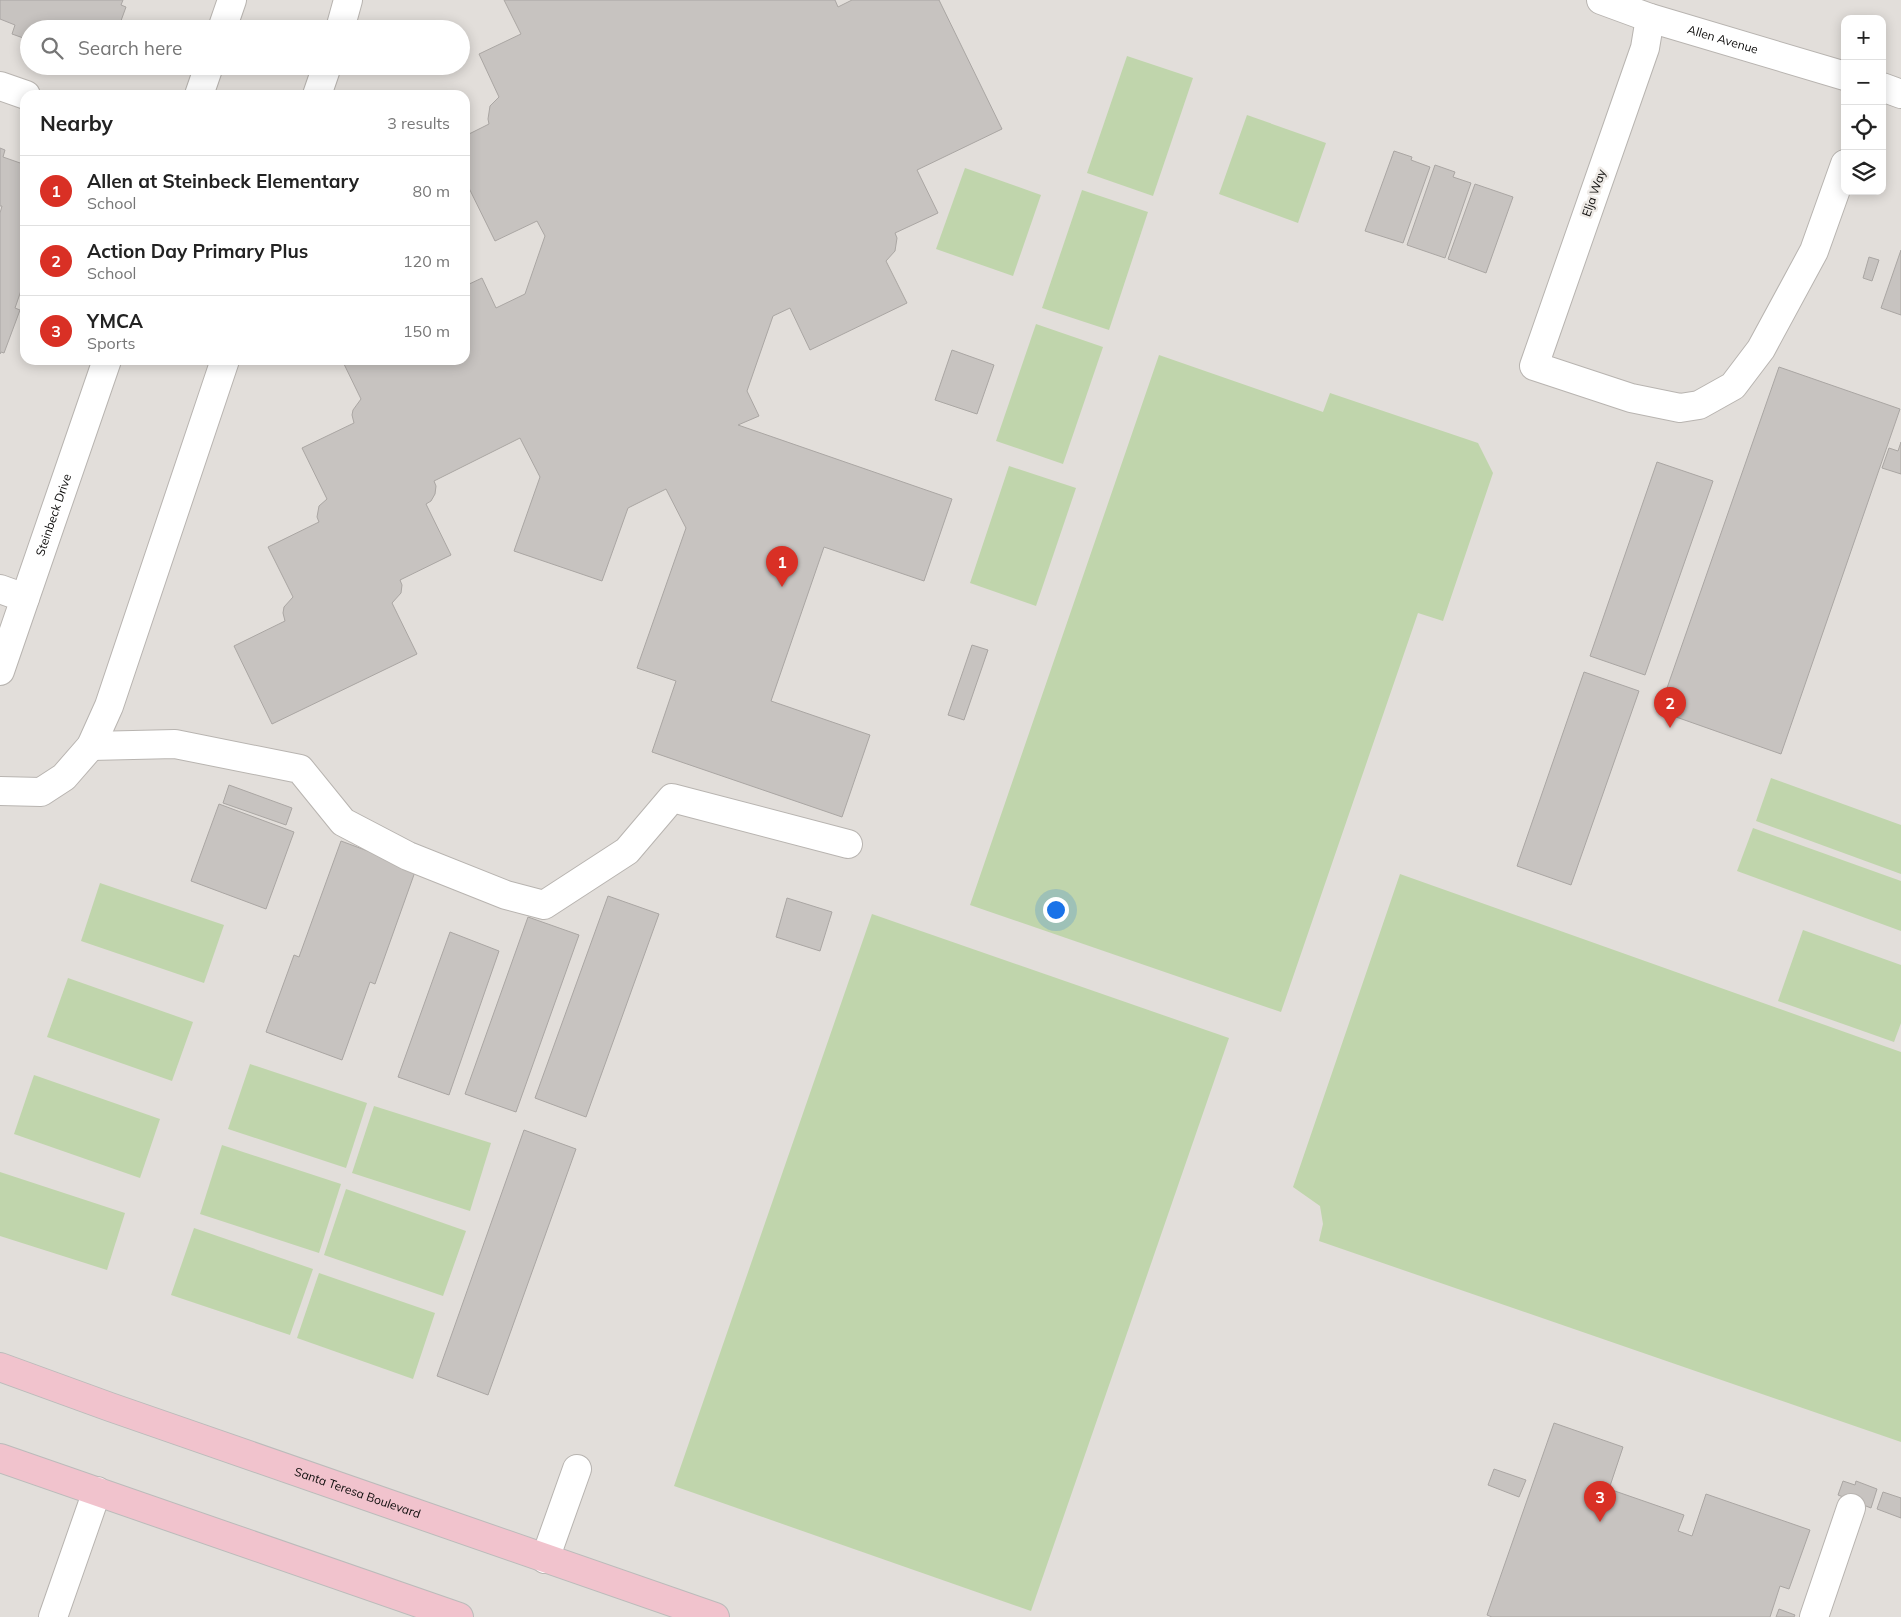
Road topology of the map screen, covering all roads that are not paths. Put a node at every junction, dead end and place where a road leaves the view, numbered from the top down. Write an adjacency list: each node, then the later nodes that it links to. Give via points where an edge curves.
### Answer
1 (232, 0): 5 (street)
2 (348, 0): 6 (street)
3 (1601, 0): 4 (street, Allen Avenue)
4 (1650, 18): 9 (street, Allen Avenue); 16 (street, Elja Way, via 1645,48 1534,366 1631,398 1680,408 1699,405 1733,386 1761,349 1814,251)
5 (225, 20)
6 (342, 20)
7 (206, 75): 12 (street)
8 (324, 75): 13 (street)
9 (1841, 75)
10 (0, 86): 14 (street)
11 (1886, 89): 15 (street)
12 (201, 90)
13 (320, 90)
14 (20, 93)
15 (1901, 94)
16 (1841, 175)
17 (105, 365): 20 (street, Steinbeck Drive)
18 (223, 365): 22 (street, via 109,706)
19 (0, 589): 20 (street)
20 (25, 598): 21 (street, Steinbeck Drive)
21 (0, 671)
22 (91, 746): 23 (street, via 64,777 41,792); 24 (street, via 175,744 300,769 343,822 408,856 506,895 544,905 627,851 672,798)
23 (0, 791)
24 (848, 844)
25 (0, 1367): 30 (main road, Santa Teresa Boulevard)
26 (0, 1458): 28 (main road)
27 (577, 1469): 30 (street)
28 (97, 1491): 31 (street); 32 (main road)
29 (1851, 1508): 34 (street)
30 (545, 1559): 33 (main road, Santa Teresa Boulevard)
31 (53, 1617)
32 (459, 1617)
33 (715, 1617)
34 (1814, 1617)

